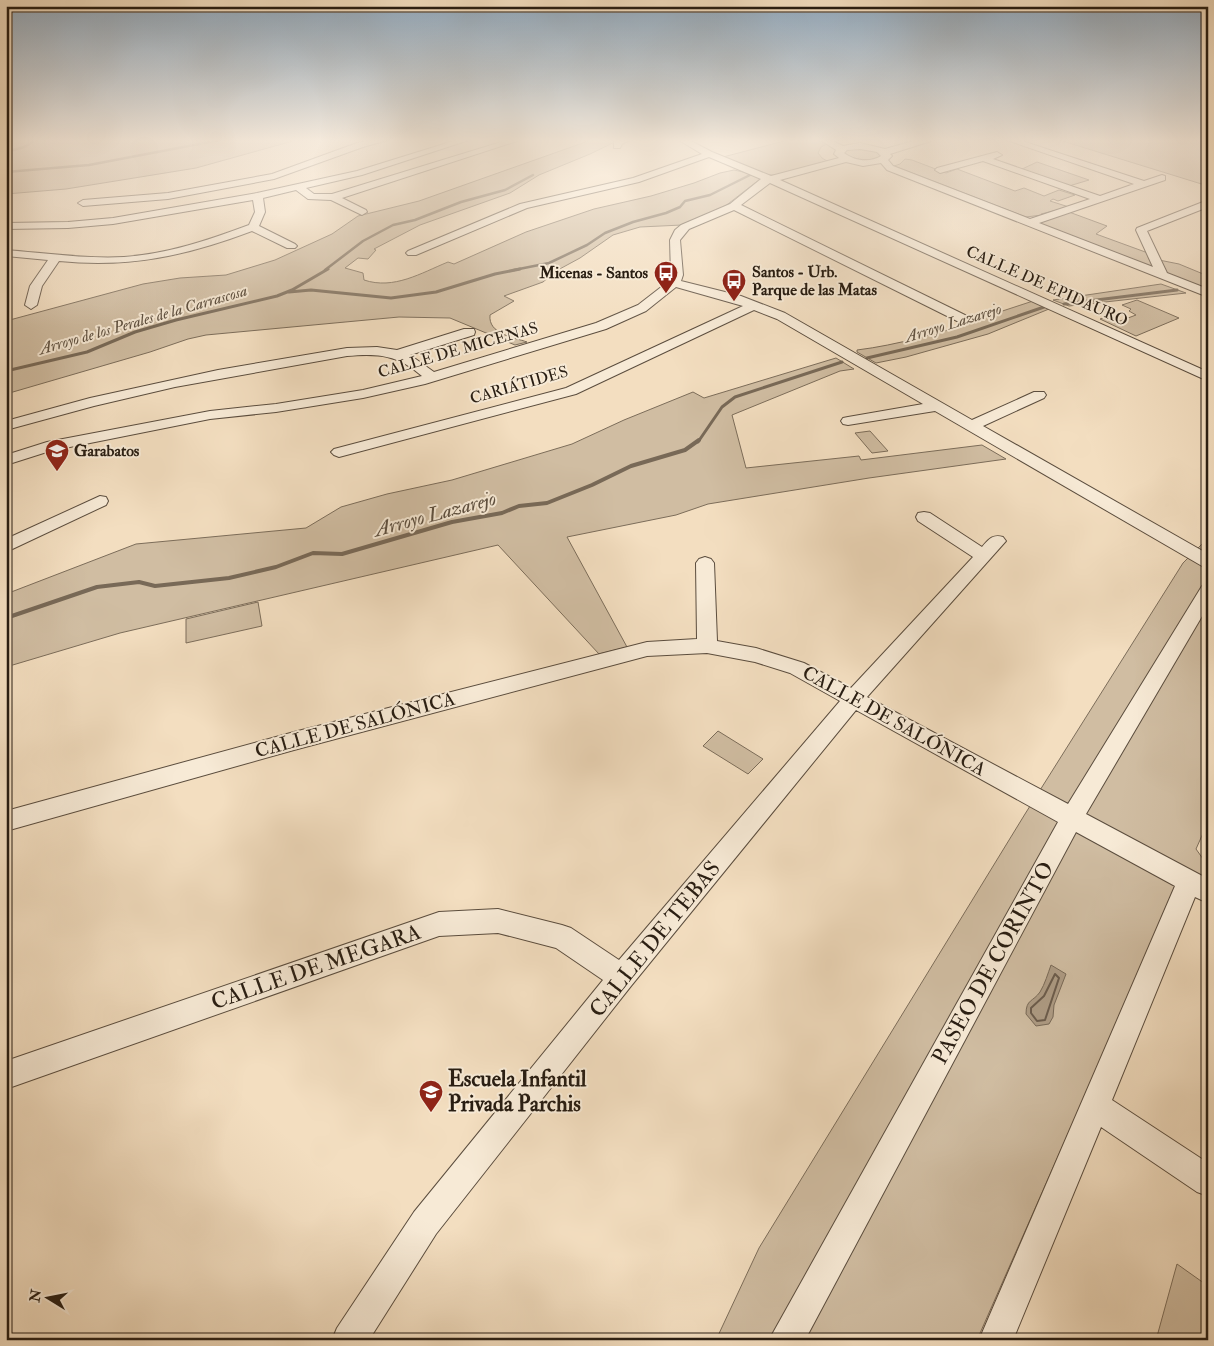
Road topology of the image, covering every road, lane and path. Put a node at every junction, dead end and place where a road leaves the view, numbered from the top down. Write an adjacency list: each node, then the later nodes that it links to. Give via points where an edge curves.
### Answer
1 (97, 202): 11 (street)
2 (224, 202): 15 (street, via 113,221)
3 (258, 202): 16 (street, via 260,220)
4 (341, 202): 13 (street)
5 (542, 202): 19 (street, via 524,206)
6 (739, 202): 12 (street)
7 (821, 202): 29 (street, CALLE DE EPIDAURO)
8 (977, 202): 14 (street)
9 (1090, 202): 14 (street)
10 (1203, 202): 21 (street, via 1141,230)
11 (83, 203)
12 (734, 206): 22 (street, via 679,232 675,240 677,275); 26 (street)
13 (362, 212)
14 (1029, 222): 21 (street)
15 (6, 226)
16 (253, 226): 17 (street); 20 (street, via 158,255 124,260)
17 (291, 246)
18 (6, 253): 20 (street)
19 (412, 253)
20 (56, 257): 24 (street, via 36,286)
21 (1162, 275): 23 (street)
22 (674, 283): 25 (street); 30 (street, CALLE DE MICENAS, via 642,308 601,326)
23 (1208, 293)
24 (31, 305)
25 (754, 305): 32 (street, via 781,316); 36 (street, CARIÁTIDES, via 570,391)
26 (965, 320)
27 (469, 332): 28 (street)
28 (398, 354): 30 (street); 34 (street, via 347,352 199,377)
29 (1208, 377)
30 (432, 378): 37 (street, CALLE DE MICENAS, via 340,398 210,415 47,447)
31 (1040, 395): 35 (street)
32 (938, 406): 33 (street); 35 (street)
33 (848, 421)
34 (6, 426)
35 (972, 426): 41 (street)
36 (339, 452)
37 (6, 460)
38 (100, 501): 40 (street)
39 (924, 517): 45 (street, CALLE DE TEBAS, via 990,548)
40 (6, 546)
41 (1208, 562)
42 (705, 563): 44 (street)
43 (1208, 590): 46 (street, PASEO DE CORINTO)
44 (707, 646): 45 (street, CALLE DE SALÓNICA, via 756,655 797,668); 47 (street, CALLE DE SALÓNICA, via 647,649 294,741)
45 (854, 698): 46 (street, CALLE DE SALÓNICA); 49 (street, CALLE DE TEBAS)
46 (1072, 818): 48 (street, CALLE DE SALÓNICA); 54 (street, PASEO DE CORINTO)
47 (6, 821)
48 (1198, 887): 51 (street)
49 (622, 977): 50 (street, CALLE DE MEGARA, via 562,937 498,921 439,924); 53 (street, CALLE DE TEBAS, via 425,1224)
50 (6, 1075)
51 (1094, 1106): 52 (street); 55 (street)
52 (1208, 1181)
53 (349, 1340)
54 (786, 1340)
55 (996, 1340)

